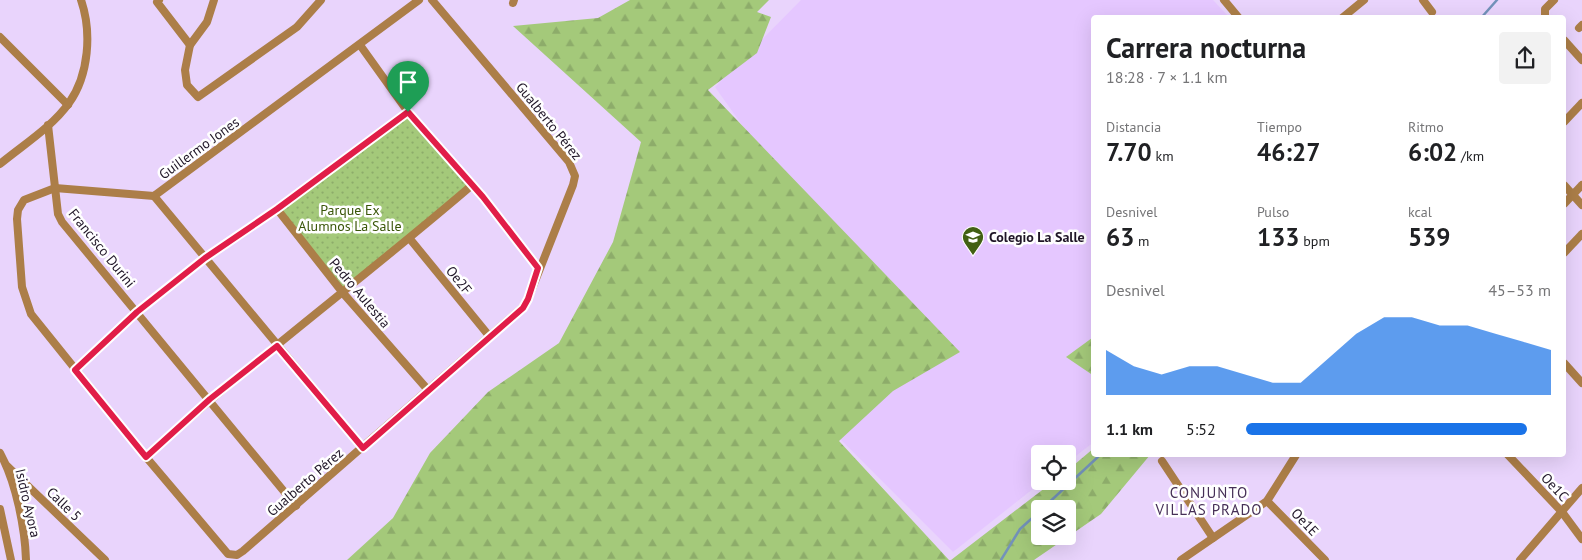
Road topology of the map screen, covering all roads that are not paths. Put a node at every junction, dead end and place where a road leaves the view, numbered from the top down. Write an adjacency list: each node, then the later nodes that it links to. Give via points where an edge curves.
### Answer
1 (81, 0): 22 (street, via 87,29 86,55 81,80)
2 (158, 0): 18 (street)
3 (214, 0): 18 (street, via 207,22)
4 (322, 0): 18 (street, via 297,28 198,97 187,86)
5 (419, 0): 19 (street, Guillermo Jones)
6 (432, 0): 40 (street, Gualberto Pérez, via 573,169 573,185)
7 (1224, 0): 13 (street)
8 (1364, 0): 11 (street)
9 (1423, 0): 12 (street)
10 (1554, 0): 15 (street)
11 (1354, 3): 14 (street)
12 (1432, 12)
13 (1236, 15)
14 (1344, 15)
15 (1544, 15)
16 (0, 37): 22 (street)
17 (1566, 42): 20 (street)
18 (190, 45)
19 (360, 45): 23 (street); 32 (street, Guillermo Jones)
20 (1582, 60)
21 (1582, 103): 24 (street)
22 (68, 105): 25 (street)
23 (408, 112): 28 (street); 35 (street)
24 (1566, 120)
25 (48, 125): 26 (street); 29 (street, Francisco Durini)
26 (0, 164)
27 (1582, 185): 31 (street)
28 (471, 186): 37 (street); 40 (street)
29 (54, 188): 32 (street, Guillermo Jones); 42 (street, Francisco Durini, via 62,222); 46 (street, Guillermo Jones, via 24,200 18,210 22,287 31,314)
30 (1566, 188): 31 (street)
31 (1572, 195): 33 (street); 34 (street)
32 (154, 196): 39 (street)
33 (1566, 202)
34 (1582, 205)
35 (277, 209): 39 (street); 41 (street, Pedro Aulestia)
36 (1582, 234): 38 (street)
37 (410, 239): 41 (street); 43 (street, Oe2F)
38 (1566, 251)
39 (205, 258): 42 (street); 44 (street)
40 (538, 268): 43 (street, Gualberto Pérez, via 523,308)
41 (342, 293): 44 (street); 48 (street, Pedro Aulestia)
42 (137, 312): 46 (street); 49 (street, Francisco Durini)
43 (490, 337): 48 (street, Gualberto Pérez)
44 (277, 346): 49 (street); 50 (street)
45 (1566, 364): 47 (street)
46 (75, 370): 52 (street, Guillermo Jones)
47 (1582, 384)
48 (428, 390): 50 (street, Gualberto Pérez)
49 (210, 399): 52 (street); 59 (street, Francisco Durini)
50 (363, 448): 59 (street, Gualberto Pérez)
51 (0, 453): 56 (street, Isidro Ayora)
52 (146, 457): 65 (street, Guillermo Jones)
53 (1295, 457): 58 (street)
54 (1510, 457): 61 (street, Oe1C)
55 (1162, 461): 63 (street)
56 (7, 466): 67 (street, Isidro Ayora, via 26,538); 68 (street, Calle 5)
57 (1582, 488): 61 (street)
58 (1267, 501): 63 (street); 70 (street, Oe1E)
59 (296, 506): 65 (street, Gualberto Pérez, via 243,551 237,555)
60 (0, 509): 62 (street)
61 (1562, 512): 64 (street, Oe1C); 71 (street)
62 (2, 522): 66 (street)
63 (1213, 538): 69 (street)
64 (1582, 539)
65 (228, 554)
66 (11, 560)
67 (26, 560)
68 (104, 560)
69 (1181, 560)
70 (1325, 560)
71 (1520, 560)

